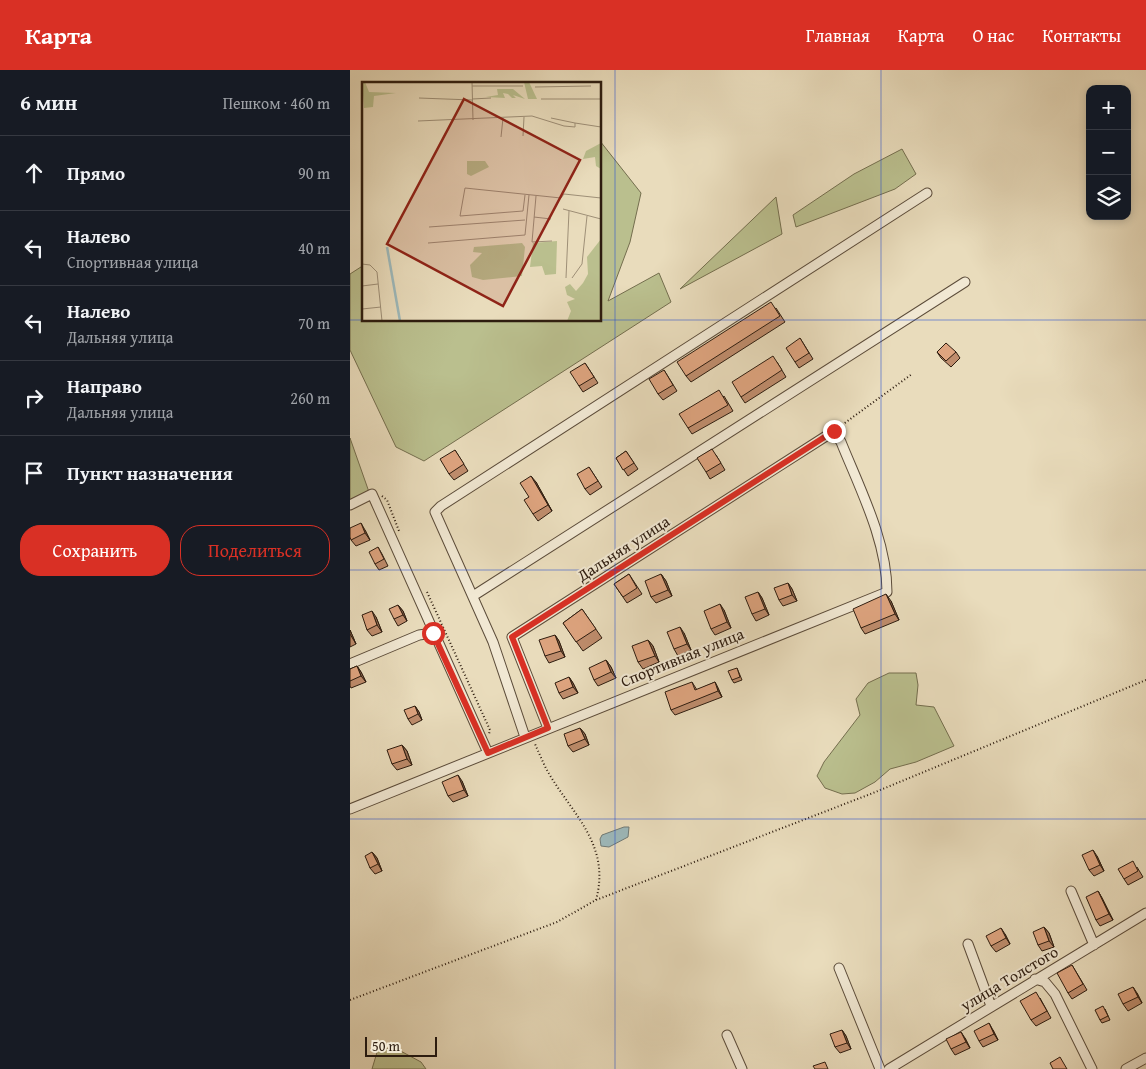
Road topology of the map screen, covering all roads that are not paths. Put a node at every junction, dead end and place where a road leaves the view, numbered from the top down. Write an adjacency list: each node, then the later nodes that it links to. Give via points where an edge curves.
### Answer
1 (927, 193): 5 (street, via 441,506 435,512 437,520)
2 (965, 282): 5 (street)
3 (834, 431): 8 (street, Дальняя улица, via 512,637); 8 (street, Спортивная улица, via 876,532 887,569 887,592)
4 (350, 506): 6 (street, via 372,494)
5 (473, 596): 9 (street)
6 (433, 633): 7 (street, via 420,635); 10 (street)
7 (350, 664)
8 (548, 728): 9 (street, Спортивная улица)
9 (528, 736): 10 (street, Спортивная улица)
10 (488, 753): 11 (street, Спортивная улица)
11 (350, 809)
12 (1071, 891): 15 (street)
13 (1146, 913): 15 (street, улица Толстого)
14 (968, 944): 18 (street)
15 (1094, 945): 17 (street, улица Толстого)
16 (839, 968): 22 (street)
17 (1035, 980): 18 (street, улица Толстого); 24 (street, via 1045,982 1055,994)
18 (991, 1006): 23 (street, улица Толстого)
19 (727, 1035): 21 (street)
20 (1146, 1058): 25 (street)
21 (742, 1069)
22 (880, 1069)
23 (889, 1069)
24 (1092, 1069)
25 (1126, 1069)

